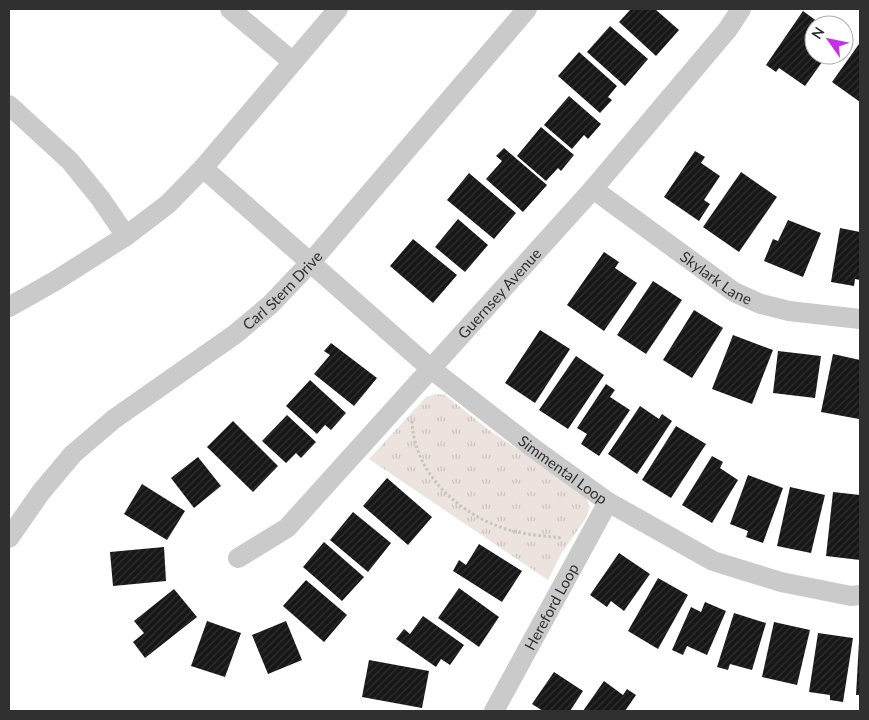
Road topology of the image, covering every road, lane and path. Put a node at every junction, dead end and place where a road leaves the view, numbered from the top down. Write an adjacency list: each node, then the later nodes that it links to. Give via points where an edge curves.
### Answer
1 (230, 9): 5 (street)
2 (338, 9): 5 (street)
3 (527, 9): 10 (street, Carl Stern Drive)
4 (741, 9): 8 (street, Guernsey Avenue, via 728,29)
5 (293, 62): 7 (street)
6 (9, 105): 9 (street, via 70,161)
7 (202, 168): 9 (street, via 168,204); 10 (street, Simmental Loop)
8 (593, 189): 12 (street, Skylark Lane, via 734,292 761,304 789,311); 13 (street, Guernsey Avenue)
9 (126, 236): 11 (street)
10 (311, 262): 13 (street, Simmental Loop); 16 (street, Carl Stern Drive, via 234,335 114,419 73,454)
11 (9, 307)
12 (860, 319)
13 (430, 368): 15 (street, Simmental Loop); 18 (street, Guernsey Avenue, via 287,528)
14 (412, 421): 17 (path, via 412,433 430,476 453,502 507,530)
15 (608, 502): 19 (street, Simmental Loop, via 713,561 781,582); 20 (street, Hereford Loop)
16 (9, 538)
17 (563, 538)
18 (238, 558)
19 (860, 595)
20 (494, 711)

